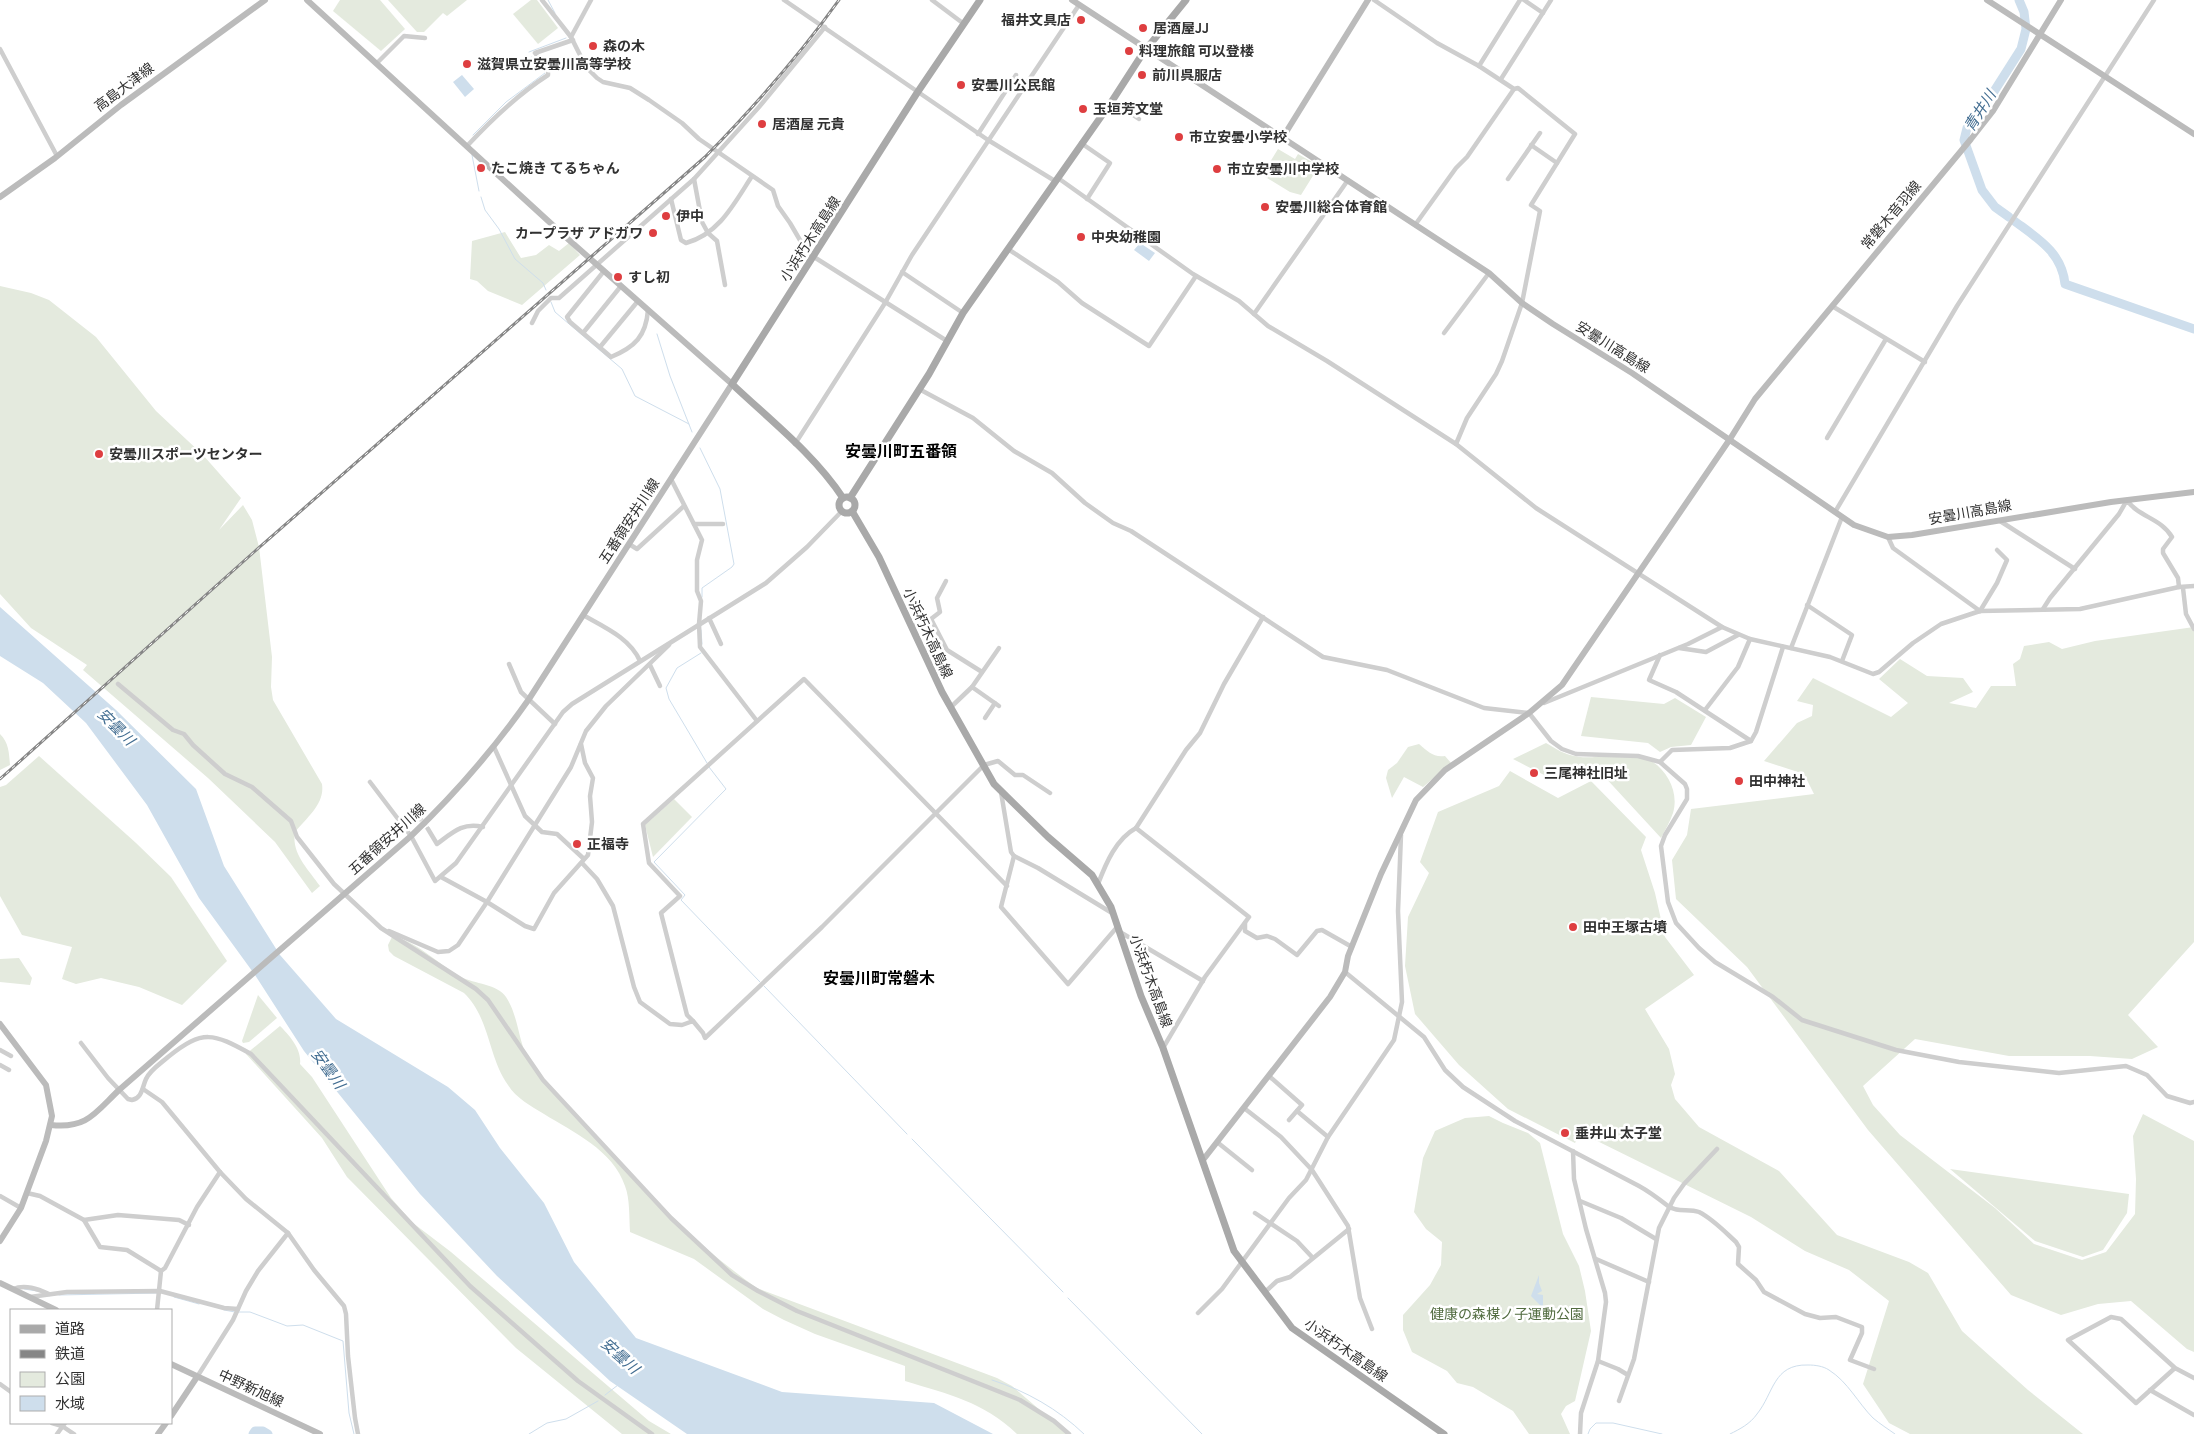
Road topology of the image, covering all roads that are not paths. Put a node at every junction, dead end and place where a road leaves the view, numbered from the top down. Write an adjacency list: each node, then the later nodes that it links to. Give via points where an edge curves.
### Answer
1 (265, 0): 45 (main road, 高島大津線)
2 (307, 0): 27 (main road)
3 (542, 0): 24 (street)
4 (591, 0): 24 (street)
5 (784, 0): 21 (street)
6 (932, 0): 20 (street)
7 (980, 0): 20 (main road, 小浜朽木高島線)
8 (1072, 0): 18 (main road, 安曇川高島線)
9 (1186, 0): 25 (main road)
10 (1368, 0): 39 (main road)
11 (1374, 0): 28 (street, via 1437,43)
12 (1520, 0): 28 (street)
13 (1524, 0): 19 (street)
14 (1551, 0): 19 (street)
15 (1987, 0): 22 (main road)
16 (2061, 0): 22 (main road, 常磐木音羽線)
17 (2154, 0): 30 (street)
18 (1079, 5): 25 (main road, 安曇川高島線); 40 (street)
19 (1543, 13): 31 (street)
20 (964, 24): 33 (main road, 小浜朽木高島線)
21 (825, 27): 33 (street); 44 (street)
22 (2041, 34): 30 (main road); 69 (main road, 常磐木音羽線, via 1971,139)
23 (425, 38): 27 (street, via 404,36)
24 (572, 39): 43 (street, via 535,53 548,70 548,75 502,109); 44 (street, via 586,67 597,78 630,88)
25 (1146, 48): 34 (main road); 39 (main road, 安曇川高島線)
26 (0, 49): 45 (street)
27 (377, 63): 43 (main road)
28 (1479, 66): 31 (street)
29 (1016, 74): 37 (street)
30 (2105, 76): 38 (main road); 79 (street, via 1956,306)
31 (1501, 79): 32 (street)
32 (1514, 90): 46 (street, via 1518,88 1575,134); 55 (street, via 1468,158 1456,168)
33 (917, 93): 37 (street); 58 (main road, 小浜朽木高島線)
34 (1112, 101): 35 (street); 41 (main road)
35 (1139, 119)
36 (1540, 133): 42 (street)
37 (978, 134): 40 (street)
38 (2194, 134)
39 (1283, 137): 51 (main road, 安曇川高島線)
40 (988, 140): 50 (street); 61 (street)
41 (1081, 143): 50 (main road); 54 (street, via 1110,163)
42 (1531, 145): 46 (street); 49 (street)
43 (467, 146): 59 (main road)
44 (718, 152): 47 (street); 48 (street)
45 (57, 156): 52 (main road, 高島大津線)
46 (1557, 163): 68 (street, via 1531,204 1540,211)
47 (752, 176): 56 (street, via 721,223); 58 (street, via 773,190 778,206)
48 (694, 179): 53 (street); 56 (street, via 702,222)
49 (1508, 179)
50 (1056, 180): 54 (street); 57 (main road)
51 (1348, 180): 55 (main road, 安曇川高島線); 72 (street)
52 (0, 197)
53 (671, 199): 56 (street, via 681,240 686,243); 59 (street)
54 (1087, 199): 63 (street)
55 (1415, 224): 62 (main road, 安曇川高島線)
56 (708, 233): 64 (street, via 717,241)
57 (1008, 249): 63 (street, via 1058,282 1082,303 1149,346); 71 (main road)
58 (814, 257): 67 (street); 80 (main road, 小浜朽木高島線)
59 (596, 264): 60 (main road); 73 (street, via 559,298 551,298)
60 (604, 271): 65 (main road); 74 (street, via 567,317)
61 (902, 272): 67 (street); 71 (street)
62 (1489, 273): 68 (main road, 安曇川高島線); 75 (street)
63 (1196, 276): 72 (street, via 1239,301)
64 (725, 285)
65 (621, 286): 66 (main road); 74 (street)
66 (638, 301): 70 (main road); 78 (street)
67 (885, 303): 77 (street); 84 (street)
68 (1522, 303): 83 (main road, 安曇川高島線); 85 (street, via 1496,374 1467,418)
69 (1832, 306): 76 (street); 83 (main road, 常磐木音羽線, via 1755,399)
70 (648, 310): 78 (street, via 646,327 628,350 611,357); 80 (main road)
71 (963, 313): 77 (main road)
72 (1254, 314): 85 (street, via 1268,326)
73 (532, 323)
74 (583, 333): 78 (street)
75 (1444, 333)
76 (1886, 339): 79 (street); 82 (street)
77 (947, 341): 81 (main road)
78 (600, 347)
79 (1925, 362): 93 (street)
80 (732, 384): 84 (main road, 小浜朽木高島線); 86 (main road, 五番領安井川線)
81 (920, 389): 88 (main road); 110 (street, via 973,418 1112,522 1131,531)
82 (1828, 438)
83 (1730, 439): 93 (main road, 安曇川高島線); 102 (main road, 常磐木音羽線)
84 (795, 444): 88 (main road, 小浜朽木高島線)
85 (1456, 444): 102 (street, via 1536,508)
86 (671, 479): 90 (street); 99 (main road, 五番領安井川線)
87 (2194, 492): 89 (main road, 安曇川高島線)
88 (846, 498): 91 (main road, via 839,504); 92 (main road, 小浜朽木高島線, via 854,504)
89 (2127, 500): 95 (main road, 安曇川高島線); 101 (street, via 2120,514); 105 (street, via 2169,531 2172,536 2163,552)
90 (684, 506): 96 (street); 99 (street, via 637,549)
91 (842, 511): 92 (main road); 111 (street, via 768,581)
92 (852, 511): 114 (main road, 小浜朽木高島線, via 879,557)
93 (1836, 512): 94 (main road, 安曇川高島線)
94 (1842, 517): 98 (main road, 安曇川高島線); 106 (street)
95 (1999, 520): 98 (main road, 安曇川高島線); 101 (street)
96 (694, 524): 97 (street); 113 (street, via 702,540 697,560)
97 (723, 524)
98 (1888, 537): 108 (street, via 1893,548)
99 (629, 544): 109 (main road, 五番領安井川線)
100 (1997, 550): 108 (street, via 2007,560)
101 (2075, 570): 107 (street)
102 (1638, 575): 115 (street); 135 (main road, 常磐木音羽線, via 1562,685)
103 (946, 581): 112 (street, via 937,598 940,612)
104 (2194, 586): 105 (street)
105 (2181, 587): 107 (street, via 2080,609); 116 (street, via 2186,614)
106 (1807, 605): 124 (street); 127 (street, via 1852,635)
107 (2043, 609): 108 (street)
108 (1980, 611): 127 (street, via 1941,624 1879,672 1873,674)
109 (584, 615): 126 (street, via 620,637 635,650); 134 (main road, 五番領安井川線)
110 (1263, 617): 138 (street, via 1323,657 1386,670 1484,708); 154 (street, via 1200,733 1180,758)
111 (709, 618): 113 (street); 120 (street)
112 (932, 619): 114 (street); 130 (street, via 946,650)
113 (699, 624): 119 (street); 140 (street, via 700,647)
114 (912, 627): 136 (main road, 小浜朽木高島線)
115 (1722, 627): 117 (street); 123 (street)
116 (2194, 629)
117 (1738, 635): 118 (street); 123 (street, via 1706,652)
118 (1750, 639): 121 (street); 137 (street, via 1738,666)
119 (672, 642): 126 (street); 129 (street)
120 (721, 644)
121 (1784, 647): 124 (street); 142 (street)
122 (999, 648): 130 (street)
123 (1678, 648): 125 (street)
124 (1791, 648): 127 (street)
125 (1660, 655): 135 (street); 137 (street, via 1649,680)
126 (640, 661): 141 (street, via 572,704)
127 (1842, 661)
128 (509, 664): 134 (street, via 518,687)
129 (650, 665): 132 (street); 143 (street, via 606,706 586,731)
130 (982, 672): 133 (street)
131 (118, 684): 163 (street, via 173,730 184,734 225,774 252,787 291,821 297,837)
132 (660, 686)
133 (972, 687): 136 (street); 139 (street, via 997,704)
134 (529, 699): 141 (street); 144 (main road, 五番領安井川線)
135 (1539, 704): 138 (main road, 常磐木音羽線)
136 (951, 707): 146 (main road, 小浜朽木高島線)
137 (1705, 710): 142 (street)
138 (1529, 713): 145 (street, via 1551,741 1562,749 1576,754 1638,756); 156 (main road, 常磐木音羽線, via 1445,770 1416,800)
139 (985, 718)
140 (757, 721): 151 (street, via 804,680); 173 (street, via 643,824 649,863 680,896 661,913 687,1015)
141 (555, 724): 148 (street)
142 (1751, 741): 145 (street, via 1730,748 1672,750)
143 (581, 744): 152 (street, via 571,767); 159 (street, via 585,763 593,778 590,796 592,822 588,855)
144 (494, 747): 148 (street); 157 (main road, 五番領安井川線, via 456,792)
145 (1660, 762): 184 (street, via 1687,789 1687,799 1661,846 1668,902 1676,923 1711,959 1773,997 1797,1018 1896,1050 1959,1062 2059,1073 2126,1066 2147,1075 2167,1096)
146 (984, 765): 149 (main road, 小浜朽木高島線); 150 (street, via 998,762); 151 (street)
147 (370, 782): 157 (street)
148 (512, 788): 152 (street, via 525,816); 153 (street)
149 (1001, 792): 158 (street); 161 (main road, 小浜朽木高島線, via 1048,838 1092,874)
150 (1050, 794)
151 (936, 813): 162 (street); 173 (street, via 710,1034 705,1038)
152 (534, 826): 159 (street, via 542,832 557,834); 164 (street)
153 (483, 827): 155 (street, via 460,826 437,844); 160 (street)
154 (1136, 828): 161 (street, via 1124,834 1105,865); 166 (street, via 1249,917)
155 (428, 829)
156 (1401, 829): 169 (main road, 常磐木音羽線); 172 (street, via 1398,911)
157 (412, 836): 160 (street, via 435,881); 163 (main road, 五番領安井川線)
158 (1014, 856): 162 (street); 165 (street)
159 (583, 861): 164 (street, via 554,893 534,929); 173 (street, via 613,906 640,1002 670,1024)
160 (441, 877): 164 (street)
161 (1098, 884): 165 (main road, 小浜朽木高島線)
162 (1007, 886): 167 (street, via 1001,907 1068,984)
163 (341, 897): 168 (street); 183 (main road, 五番領安井川線)
164 (487, 902): 168 (street, via 458,945 449,951 438,952)
165 (1113, 914): 167 (main road, 小浜朽木高島線)
166 (1245, 923): 169 (street, via 1245,931 1250,935 1275,939 1297,955 1316,932 1322,930); 171 (street)
167 (1119, 929): 171 (street); 176 (main road, 小浜朽木高島線, via 1141,996)
168 (385, 931): 243 (street, via 488,1000 543,1080 671,1218 732,1275 797,1311 1020,1400)
169 (1352, 946): 170 (main road, 常磐木音羽線)
170 (1344, 972): 172 (street); 181 (main road, 常磐木音羽線, via 1319,1013)
171 (1203, 981): 176 (street)
172 (1400, 1017): 189 (street, via 1394,1040); 192 (street, via 1424,1037 1445,1070 1463,1087 1506,1116)
173 (693, 1022)
174 (0, 1024): 188 (main road, via 46,1086)
175 (81, 1043): 183 (street)
176 (1163, 1048): 193 (main road, 小浜朽木高島線)
177 (0, 1050): 178 (street)
178 (11, 1056)
179 (0, 1065): 180 (street)
180 (9, 1070)
181 (1269, 1076): 185 (main road, 常磐木音羽線); 186 (street, via 1302,1105)
182 (143, 1089): 183 (street, via 140,1096 132,1100); 196 (street, via 162,1102); 242 (street, via 154,1068 195,1039 206,1036 225,1040 251,1054 470,1286 578,1381)
183 (119, 1090): 188 (main road, 五番領安井川線, via 81,1123)
184 (2194, 1102)
185 (1244, 1108): 190 (main road, 常磐木音羽線); 195 (street, via 1280,1137)
186 (1297, 1111): 187 (street); 189 (street)
187 (1289, 1120)
188 (51, 1125): 197 (main road)
189 (1328, 1137): 195 (street)
190 (1217, 1142): 193 (main road, 常磐木音羽線); 194 (street)
191 (1717, 1149): 200 (street, via 1684,1184)
192 (1573, 1151): 199 (street, via 1574,1179); 200 (street, via 1655,1195)
193 (1203, 1160): 212 (main road, 小浜朽木高島線, via 1234,1251)
194 (1252, 1170)
195 (1312, 1170): 204 (street); 206 (street)
196 (220, 1172): 205 (street); 207 (street, via 246,1199)
197 (28, 1192): 201 (main road); 203 (street)
198 (0, 1196): 201 (street)
199 (1580, 1201): 208 (street, via 1621,1218); 211 (street)
200 (1669, 1207): 208 (street); 229 (street, via 1698,1212 1736,1242 1739,1246 1738,1264 1764,1292 1804,1314 1820,1318 1836,1316 1862,1327 1850,1360)
201 (21, 1208): 209 (main road)
202 (1255, 1213): 204 (street)
203 (84, 1220): 205 (street, via 118,1215 179,1220); 213 (street, via 100,1248 127,1250)
204 (1270, 1224): 210 (street, via 1297,1241); 212 (street)
205 (189, 1225): 213 (street)
206 (1349, 1229): 210 (street); 225 (street, via 1360,1298)
207 (288, 1232): 223 (street, via 258,1271); 241 (street, via 344,1306)
208 (1656, 1239): 214 (street)
209 (0, 1241)
210 (1312, 1257): 218 (street, via 1290,1277 1277,1281)
211 (1596, 1259): 214 (street); 226 (street, via 1606,1302)
212 (1242, 1262): 218 (main road, 小浜朽木高島線); 224 (street)
213 (161, 1271): 217 (street)
214 (1649, 1282): 231 (street)
215 (0, 1283): 216 (main road)
216 (13, 1289): 219 (street, via 35,1288); 220 (main road)
217 (160, 1291): 219 (street); 222 (street); 223 (street)
218 (1265, 1292): 244 (main road, 小浜朽木高島線, via 1292,1328)
219 (49, 1294): 220 (street)
220 (28, 1297): 221 (main road)
221 (54, 1309)
222 (157, 1309)
223 (238, 1309): 230 (street)
224 (1198, 1313)
225 (1372, 1328)
226 (1598, 1361): 231 (street); 245 (street, via 1581,1413)
227 (172, 1364): 230 (main road, 中野新旭線)
228 (2175, 1368): 232 (street); 233 (street); 233 (street, via 2120,1319 2111,1317 2068,1340 2136,1403)
229 (1874, 1369)
230 (197, 1376): 235 (main road); 240 (main road, 中野新旭線)
231 (1628, 1376): 234 (street)
232 (2194, 1378)
233 (2150, 1390): 236 (street)
234 (1618, 1401)
235 (172, 1414)
236 (2194, 1415)
237 (63, 1424): 238 (street); 239 (street)
238 (57, 1434)
239 (74, 1434)
240 (320, 1434)
241 (358, 1434)
242 (652, 1434)
243 (1069, 1434)
244 (1444, 1434)
245 (1580, 1434)

